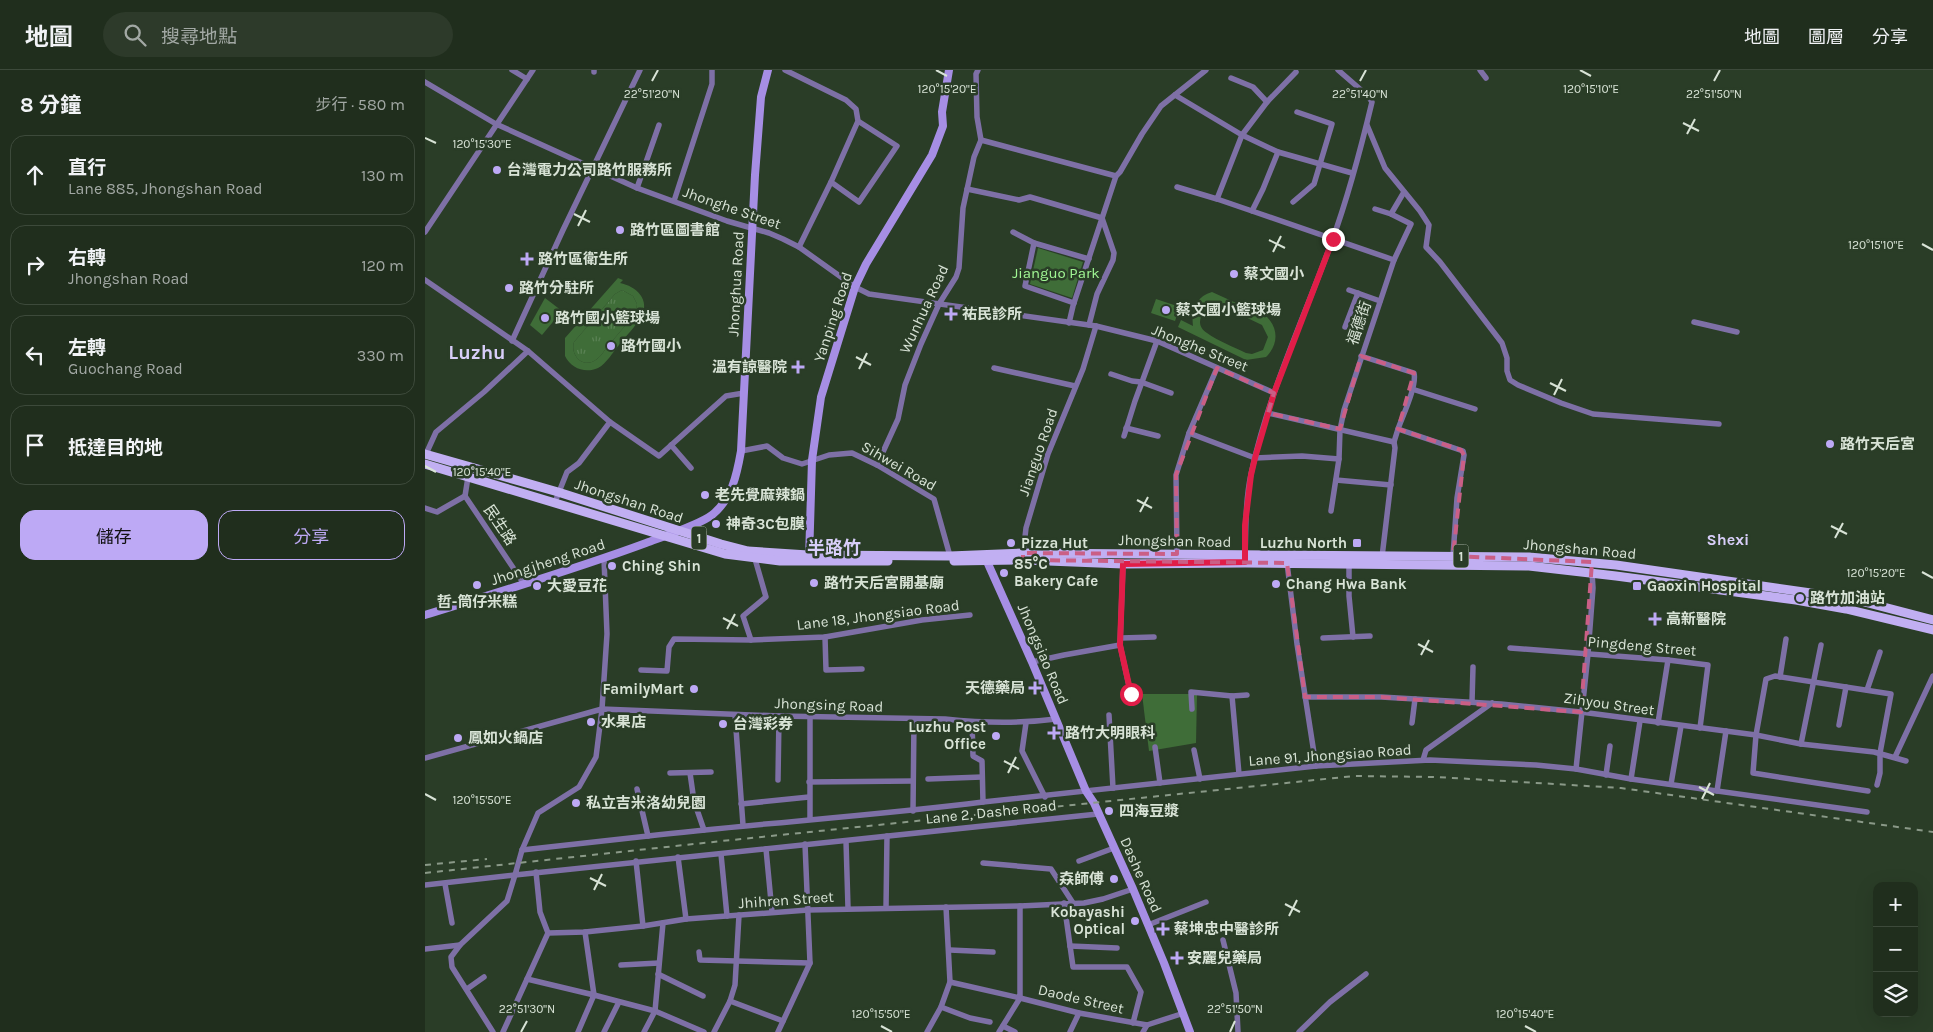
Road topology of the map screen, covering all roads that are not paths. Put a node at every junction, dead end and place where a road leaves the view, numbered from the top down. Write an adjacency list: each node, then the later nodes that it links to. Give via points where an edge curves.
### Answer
1 (512, 70): 15 (street)
2 (533, 70): 15 (street)
3 (640, 70): 28 (street)
4 (713, 70): 37 (street, via 712,84)
5 (768, 70): 43 (street, Jhonghua Road, via 761,97)
6 (785, 70): 20 (street, via 845,100 856,109)
7 (949, 70): 52 (street, Yanping Road, via 943,126 936,144)
8 (978, 70): 25 (street, Wunhua Road, via 977,117)
9 (1206, 70): 17 (street)
10 (1338, 70): 23 (street, via 1372,102)
11 (1480, 70): 14 (street)
12 (1296, 72): 18 (street)
13 (1231, 78): 18 (street, via 1253,87)
14 (1486, 78)
15 (527, 79): 21 (street)
16 (425, 82): 21 (street, Jhonghe Street)
17 (1175, 95): 24 (street); 30 (street, via 1161,106)
18 (1267, 102): 24 (street)
19 (1297, 112): 27 (street, via 1332,124)
20 (858, 121): 31 (street); 31 (street, via 897,146 859,202)
21 (496, 124): 28 (street, Jhonghe Street); 44 (street)
22 (659, 124): 33 (street)
23 (1366, 124): 29 (street); 35 (street, via 1385,168)
24 (1242, 134): 26 (street); 36 (street)
25 (981, 140): 30 (street); 34 (street, Wunhua Road)
26 (1278, 152): 27 (street); 40 (street)
27 (1320, 163): 29 (street); 38 (street, via 1314,184)
28 (593, 169): 33 (street, Jhonghe Street); 64 (street)
29 (1352, 173): 46 (street)
30 (1116, 176): 42 (street)
31 (831, 182): 48 (street)
32 (1177, 187): 36 (street)
33 (637, 188): 37 (street, Jhonghe Street)
34 (967, 189): 42 (street, via 1019,200 1029,197); 57 (street, Wunhua Road, via 959,268)
35 (1404, 192): 41 (street); 80 (street, via 1429,225 1426,247 1502,343 1510,380 1593,414)
36 (1217, 199): 40 (street)
37 (674, 202): 43 (street, Jhonghe Street)
38 (1293, 202)
39 (1375, 210): 41 (street)
40 (1252, 211): 46 (street)
41 (1391, 214): 50 (street, 福德街, via 1411,224)
42 (1102, 218): 49 (street); 60 (street, via 1114,254 1097,294)
43 (753, 230): 48 (street, Jhonghe Street, via 769,233); 74 (street, Jhonghua Road)
44 (425, 232)
45 (1013, 232): 47 (street)
46 (1333, 239): 50 (street); 76 (street)
47 (1035, 243): 49 (street); 56 (street, via 1025,286)
48 (799, 247): 52 (street, Jhonghe Street)
49 (1089, 259): 56 (street)
50 (1394, 260): 55 (street, 福德街)
51 (425, 280): 64 (street)
52 (855, 286): 57 (street, Jhonghe Street, via 869,294); 93 (street, Yanping Road, via 821,397)
53 (1349, 290): 54 (street)
54 (1357, 293): 55 (street); 62 (street)
55 (1380, 301): 67 (street, 福德街)
56 (1074, 303): 59 (street)
57 (939, 304): 59 (street, Jhonghe Street); 95 (street, Wunhua Road, via 909,371 898,419)
58 (1694, 322): 63 (street)
59 (1069, 323): 60 (street, Jhonghe Street)
60 (1089, 325): 61 (street, Jhonghe Street)
61 (1096, 326): 65 (street, Jhonghe Street); 72 (street, Jianguo Road)
62 (1345, 327)
63 (1737, 332)
64 (512, 341): 66 (street)
65 (1157, 342): 69 (street, Jhonghe Street); 71 (street)
66 (528, 350): 79 (street); 90 (street, via 436,432)
67 (1361, 356): 73 (street, via 1414,373); 83 (street, 福德街)
68 (994, 368): 72 (street)
69 (1217, 368): 76 (street, Jhonghe Street); 84 (street)
70 (1111, 374): 71 (street)
71 (1141, 382): 75 (street); 81 (street)
72 (1075, 386): 108 (street, Jianguo Road, via 1047,454 1026,528)
73 (1412, 389): 77 (street); 82 (street)
74 (744, 393): 88 (street, via 726,396); 89 (street, Jhonghua Road)
75 (1171, 393)
76 (1274, 393): 78 (street)
77 (1475, 409)
78 (1268, 412): 83 (street); 91 (street)
79 (610, 422): 88 (street, via 659,456); 101 (street, via 579,463 567,472)
80 (1719, 424)
81 (1126, 428): 85 (street); 86 (street)
82 (1398, 429): 87 (street); 109 (street, via 1463,451)
83 (1340, 430): 87 (street); 92 (street, 福德街)
84 (1189, 433): 91 (street); 106 (street, via 1176,476)
85 (1124, 436)
86 (1158, 436)
87 (1394, 442): 99 (street)
88 (671, 445): 96 (street)
89 (741, 451): 93 (street, Sihwei Road, via 767,446 783,458 802,464); 104 (street, Jhonghua Road, via 728,496 712,515)
90 (426, 454): 101 (main road, Jhongshan Road / 1)
91 (1255, 458): 92 (street, via 1302,456); 115 (street, via 1245,525)
92 (1339, 459): 98 (street, 福德街)
93 (812, 460): 95 (street, Sihwei Road, via 846,452); 112 (street, Yanping Road)
94 (425, 464): 97 (main road, Jhongshan Road / 1)
95 (877, 465): 107 (street, Sihwei Road, via 934,499)
96 (691, 468)
97 (468, 477): 100 (street, 民生路); 101 (main road, Jhongshan Road / 1)
98 (1336, 480): 99 (street); 103 (street, 福德街)
99 (1391, 485): 111 (street)
100 (465, 496): 102 (street, via 440,511); 121 (street, 民生路)
101 (557, 497): 104 (main road, Jhongshan Road / 1); 105 (main road, Jhongshan Road / 1)
102 (425, 508)
103 (1331, 511)
104 (677, 530): 105 (street, Jhongjheng Road); 112 (main road, Jhongshan Road / 1, via 748,550)
105 (666, 536): 113 (street, Jhongjheng Road); 114 (main road, Jhongshan Road / 1, via 725,554)
106 (1177, 554): 108 (main road, Jhongshan Road / 1); 115 (main road, Jhongshan Road / 1)
107 (950, 556): 110 (main road, Jhongshan Road / 1); 112 (main road, Jhongshan Road / 1)
108 (1023, 556): 110 (main road, Jhongshan Road / 1); 117 (main road, Jhongshan Road / 1)
109 (1453, 556): 111 (main road, Jhongshan Road / 1); 116 (main road, Jhongshan Road / 1)
110 (985, 557): 112 (main road, Jhongshan Road / 1); 140 (street, Jhongsiao Road)
111 (1382, 557): 115 (main road, Jhongshan Road / 1)
112 (809, 558): 114 (main road, Jhongshan Road / 1)
113 (604, 559): 121 (street, Jhongjheng Road); 156 (street, via 607,634)
114 (755, 559): 133 (street, via 766,597 743,616)
115 (1245, 559): 117 (main road, Jhongshan Road / 1); 118 (main road, Jhongshan Road / 1)
116 (1592, 562): 120 (street); 124 (main road, Jhongshan Road / 1, via 1853,599)
117 (1123, 564): 130 (street)
118 (1287, 564): 119 (main road, Jhongshan Road / 1); 152 (street)
119 (1349, 564): 120 (main road, Jhongshan Road / 1, via 1529,566); 129 (street)
120 (1592, 573): 125 (main road, Jhongshan Road / 1, via 1796,600); 138 (street)
121 (524, 584): 122 (street, Jhongjheng Road)
122 (425, 614)
123 (970, 615): 127 (street, Lane 18, Jhongsiao Road)
124 (1933, 620)
125 (1933, 630)
126 (1370, 636): 129 (street)
127 (825, 637): 133 (street, Lane 18, Jhongsiao Road); 142 (street, via 826,670)
128 (1154, 637): 130 (street)
129 (1353, 637): 131 (street)
130 (1121, 638): 134 (street)
131 (1323, 638)
132 (1787, 639): 145 (street)
133 (751, 640): 143 (street, Lane 18, Jhongsiao Road, via 675,639 669,647 667,671)
134 (1120, 645): 140 (street); 149 (street)
135 (1821, 645): 146 (street)
136 (1510, 648): 138 (street, Pingdeng Street)
137 (1880, 652): 148 (street)
138 (1587, 654): 139 (street, Pingdeng Street); 158 (street)
139 (1668, 660): 169 (street); 172 (street, Pingdeng Street, via 1708,665)
140 (1032, 662): 163 (street, Jhongsiao Road)
141 (1473, 667): 154 (street)
142 (862, 669)
143 (641, 670)
144 (1933, 676): 180 (street)
145 (1780, 677): 146 (street); 174 (street, via 1766,679)
146 (1815, 682): 147 (street); 175 (street)
147 (1846, 687): 148 (street); 170 (street)
148 (1867, 690): 179 (street, via 1891,694)
149 (1131, 694)
150 (1247, 695): 151 (street)
151 (1232, 696): 157 (street, via 1191,692); 189 (street)
152 (1305, 697): 153 (street, Zihyou Street); 184 (street)
153 (1415, 699): 154 (street, Zihyou Street); 168 (street)
154 (1472, 702): 155 (street, Zihyou Street)
155 (1492, 703): 158 (street, Zihyou Street); 182 (street, via 1426,750)
156 (602, 709): 160 (street, Jhongsing Road); 181 (street, Jhongsing Road); 222 (street, via 596,757 579,787 537,813)
157 (1192, 709)
158 (1581, 712): 165 (street, Zihyou Street); 185 (street)
159 (1109, 714): 201 (street)
160 (735, 715): 161 (street, Jhongsing Road); 209 (street)
161 (779, 716): 162 (street, Jhongsing Road); 195 (street)
162 (810, 717): 164 (street, Jhongsing Road); 197 (street)
163 (1055, 719): 167 (street, Jhongsing Road); 203 (street, Jhongsiao Road)
164 (914, 720): 166 (street, Jhongsing Road); 196 (street)
165 (1641, 721): 169 (street, Zihyou Street); 194 (street)
166 (972, 722): 167 (street, Jhongsing Road); 191 (street, via 973,756 982,761)
167 (1026, 722): 207 (street, via 1022,751)
168 (1412, 723)
169 (1658, 723): 171 (street, Zihyou Street)
170 (1839, 725)
171 (1681, 726): 172 (street, Zihyou Street); 199 (street)
172 (1700, 728): 173 (street, Zihyou Street)
173 (1726, 731): 174 (street, Zihyou Street); 204 (street)
174 (1756, 735): 175 (street, Zihyou Street); 205 (street, via 1753,773)
175 (1801, 744): 179 (street, Zihyou Street)
176 (1610, 746): 190 (street)
177 (1155, 747): 198 (street)
178 (1194, 750): 193 (street)
179 (1880, 753): 180 (street, Zihyou Street); 200 (street)
180 (1895, 757): 183 (street, Zihyou Street)
181 (425, 758)
182 (1423, 760): 184 (street, Lane 91, Jhongsiao Road); 185 (street, Lane 91, Jhongsiao Road)
183 (1906, 761)
184 (1316, 766): 189 (street, Lane 91, Jhongsiao Road)
185 (1576, 769): 190 (street, Lane 91, Jhongsiao Road)
186 (711, 772): 188 (street)
187 (670, 773): 188 (street)
188 (690, 773): 215 (street, via 694,801)
189 (1239, 774): 193 (street, Lane 91, Jhongsiao Road)
190 (1606, 775): 194 (street, Lane 91, Jhongsiao Road)
191 (982, 777): 192 (street); 208 (street)
192 (928, 779)
193 (1200, 779): 198 (street, Lane 91, Jhongsiao Road)
194 (1631, 779): 199 (street, Lane 91, Jhongsiao Road)
195 (778, 780)
196 (913, 781): 197 (street); 210 (street)
197 (809, 782): 206 (street)
198 (1161, 783): 201 (street, Lane 91, Jhongsiao Road)
199 (1671, 784): 204 (street, Lane 91, Jhongsiao Road)
200 (1877, 785)
201 (1113, 788): 203 (street, Lane 91, Jhongsiao Road)
202 (637, 789): 216 (street)
203 (1086, 791): 207 (street, Lane 91, Jhongsiao Road); 212 (street, Jhongsiao Road)
204 (1717, 791): 211 (street, Lane 91, Jhongsiao Road)
205 (1868, 791)
206 (809, 797): 209 (street); 213 (street)
207 (1045, 797): 208 (street, Lane 91, Jhongsiao Road)
208 (983, 802): 210 (street, Lane 91, Jhongsiao Road)
209 (741, 804): 214 (street)
210 (913, 811): 213 (street, Lane 91, Jhongsiao Road)
211 (1867, 812)
212 (1098, 814): 217 (street, Lane 2, Dashe Road); 220 (street, Dashe Road)
213 (811, 819): 214 (street, Lane 91, Jhongsiao Road)
214 (743, 825): 215 (street, Lane 91, Jhongsiao Road)
215 (704, 830): 216 (street, Lane 91, Jhongsiao Road)
216 (648, 836): 222 (street, Lane 91, Jhongsiao Road)
217 (887, 836): 218 (street, Lane 2, Dashe Road); 239 (street)
218 (847, 841): 219 (street, Lane 2, Dashe Road); 238 (street)
219 (805, 844): 221 (street, Lane 2, Dashe Road); 240 (street)
220 (1114, 848): 225 (street); 232 (street, Dashe Road)
221 (765, 849): 223 (street, Lane 2, Dashe Road); 241 (street)
222 (523, 850): 229 (street)
223 (721, 854): 224 (street, Lane 2, Dashe Road); 243 (street)
224 (678, 857): 226 (street, Lane 2, Dashe Road); 244 (street)
225 (1079, 860)
226 (636, 861): 228 (street, Lane 2, Dashe Road); 248 (street)
227 (983, 863): 235 (street, via 1051,869)
228 (536, 872): 229 (street, Lane 2, Dashe Road); 250 (street, via 540,912)
229 (515, 875): 230 (street, Lane 2, Dashe Road); 252 (street, via 507,901)
230 (445, 884): 231 (street, Lane 2, Dashe Road); 246 (street)
231 (425, 885)
232 (1133, 889): 235 (street, Jhihren Street, via 1103,899); 247 (street, Dashe Road)
233 (1206, 902): 247 (street)
234 (1064, 903): 235 (street, Jhihren Street); 236 (street, Jhihren Street); 253 (street)
235 (1073, 903)
236 (1020, 906): 237 (street, Jhihren Street); 271 (street)
237 (946, 907): 239 (street, Jhihren Street); 256 (street)
238 (848, 908): 239 (street, Jhihren Street); 240 (street, Jhihren Street)
239 (885, 908)
240 (808, 910): 241 (street, Jhihren Street); 261 (street)
241 (772, 912): 242 (street, Jhihren Street)
242 (739, 915): 243 (street, Jhihren Street); 259 (street)
243 (727, 916): 244 (street, Jhihren Street)
244 (686, 919): 245 (street, Jhihren Street)
245 (663, 922): 248 (street, Jhihren Street); 260 (street)
246 (452, 923)
247 (1148, 925): 277 (street, Dashe Road)
248 (643, 926): 249 (street, Jhihren Street)
249 (585, 932): 250 (street, Jhihren Street); 269 (street)
250 (547, 933): 266 (street)
251 (1223, 940): 296 (street, via 1236,993)
252 (460, 944): 255 (street); 268 (street, via 451,962)
253 (1070, 946): 254 (street); 280 (street, via 1073,967 1127,967 1141,992)
254 (1117, 948)
255 (425, 949)
256 (950, 950): 258 (street); 267 (street)
257 (699, 952): 259 (street, via 700,960)
258 (993, 952)
259 (737, 961): 261 (street); 272 (street, via 735,985)
260 (659, 962): 262 (street); 263 (street)
261 (810, 963): 278 (street)
262 (621, 965)
263 (658, 974): 270 (street); 275 (street)
264 (1366, 974): 297 (street)
265 (484, 977): 268 (street)
266 (527, 979): 269 (street); 284 (street)
267 (950, 982): 271 (street); 274 (street)
268 (467, 989): 283 (street)
269 (594, 995): 273 (street); 285 (street)
270 (703, 996)
271 (1020, 998): 276 (street, Daode Street); 282 (street, Daode Street)
272 (729, 1000): 278 (street); 289 (street)
273 (619, 1002): 275 (street); 286 (street)
274 (941, 1007): 279 (street); 291 (street)
275 (655, 1011): 287 (street); 288 (street)
276 (1079, 1013): 280 (street, Daode Street); 293 (street)
277 (1181, 1014): 281 (street); 295 (street, Dashe Road)
278 (783, 1021): 290 (street)
279 (990, 1022)
280 (1133, 1023): 281 (street, Daode Street)
281 (1147, 1025): 294 (street)
282 (1001, 1029): 292 (street)
283 (493, 1032)
284 (503, 1032)
285 (578, 1032)
286 (604, 1032)
287 (644, 1032)
288 (704, 1032)
289 (714, 1032)
290 (777, 1032)
291 (927, 1032)
292 (1015, 1032)
293 (1070, 1032)
294 (1143, 1032)
295 (1190, 1032)
296 (1238, 1032)
297 (1299, 1032)

